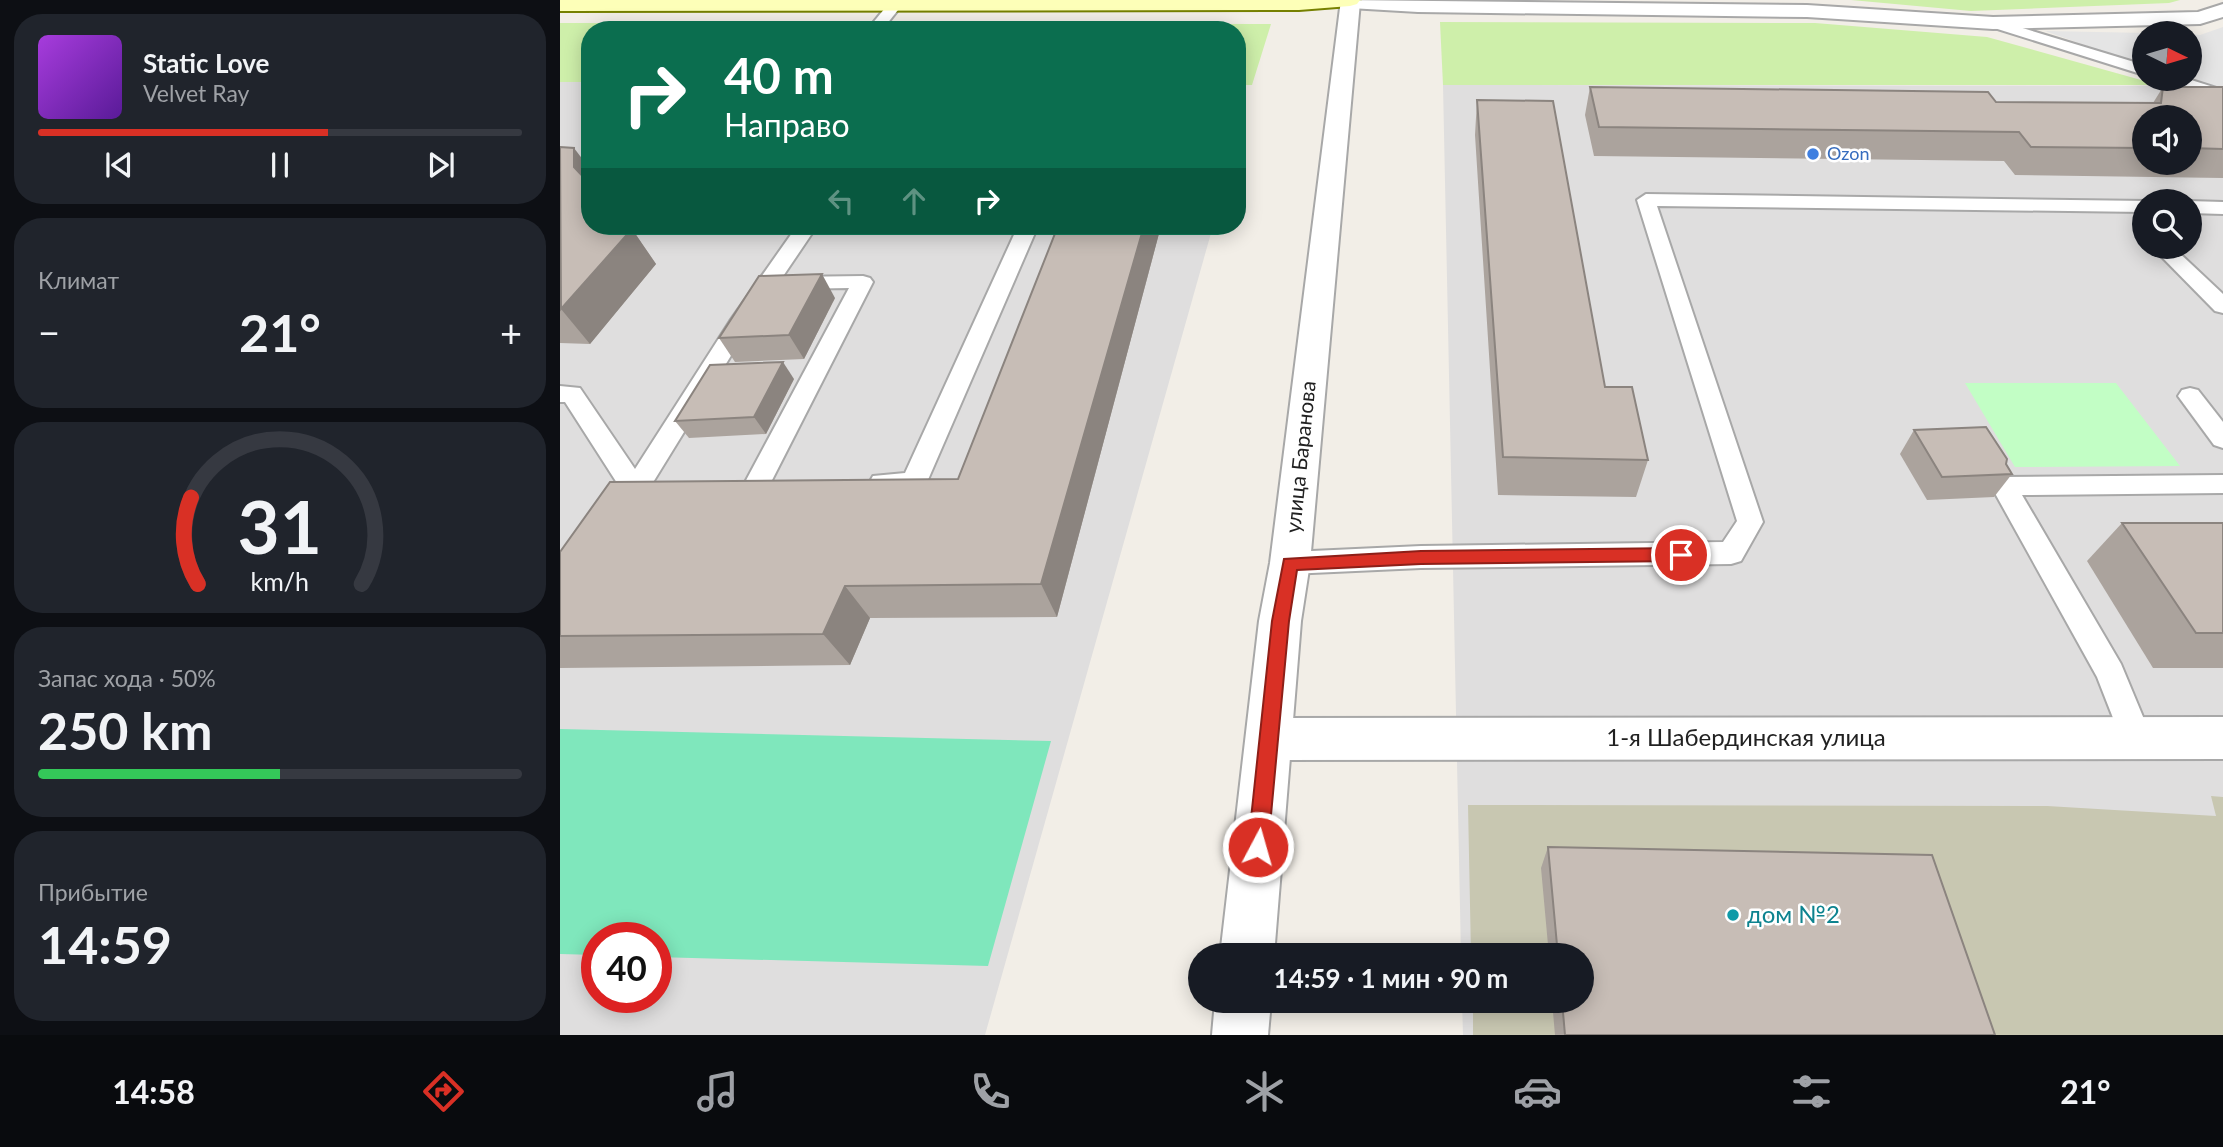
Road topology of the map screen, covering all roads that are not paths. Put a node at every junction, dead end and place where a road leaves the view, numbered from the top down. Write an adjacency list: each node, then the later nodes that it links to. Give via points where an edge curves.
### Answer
1 (1350, 1): 2 (main road); 5 (street, via 1418,6); 34 (street, улица Баранова)
2 (938, 3): 4 (main road)
3 (560, 5): 4 (main road)
4 (895, 5): 7 (lane)
5 (1804, 6): 8 (street)
6 (2223, 10): 8 (street, via 2200,18)
7 (882, 21)
8 (1993, 23): 9 (lane)
9 (2132, 66)
10 (2202, 88): 11 (lane)
11 (2223, 95)
12 (2202, 207): 13 (lane)
13 (2223, 208)
14 (2132, 211): 34 (lane, via 1646,200 1750,522 1731,553)
15 (801, 235): 18 (lane)
16 (1024, 235): 27 (lane, via 914,482)
17 (2174, 259): 19 (lane)
18 (769, 283): 20 (lane, via 863,282); 23 (lane)
19 (2223, 306)
20 (817, 368): 21 (lane); 29 (lane)
21 (790, 369)
22 (736, 372): 23 (lane)
23 (708, 373): 33 (lane)
24 (560, 394): 33 (lane, via 572,394)
25 (2190, 396): 26 (lane)
26 (2223, 439)
27 (861, 484)
28 (2223, 484): 35 (lane, via 2004,486 2110,673)
29 (755, 486): 30 (lane); 31 (lane)
30 (782, 486)
31 (729, 487)
32 (662, 489): 33 (lane)
33 (635, 490)
34 (1290, 563): 37 (street, улица Баранова)
35 (2135, 736): 36 (street, 1-я Шабердинская улица); 37 (street, 1-я Шабердинская улица)
36 (2223, 738)
37 (1269, 739): 38 (street, улица Баранова)
38 (1248, 943)
39 (1242, 1013): 40 (street)
40 (1240, 1035)

